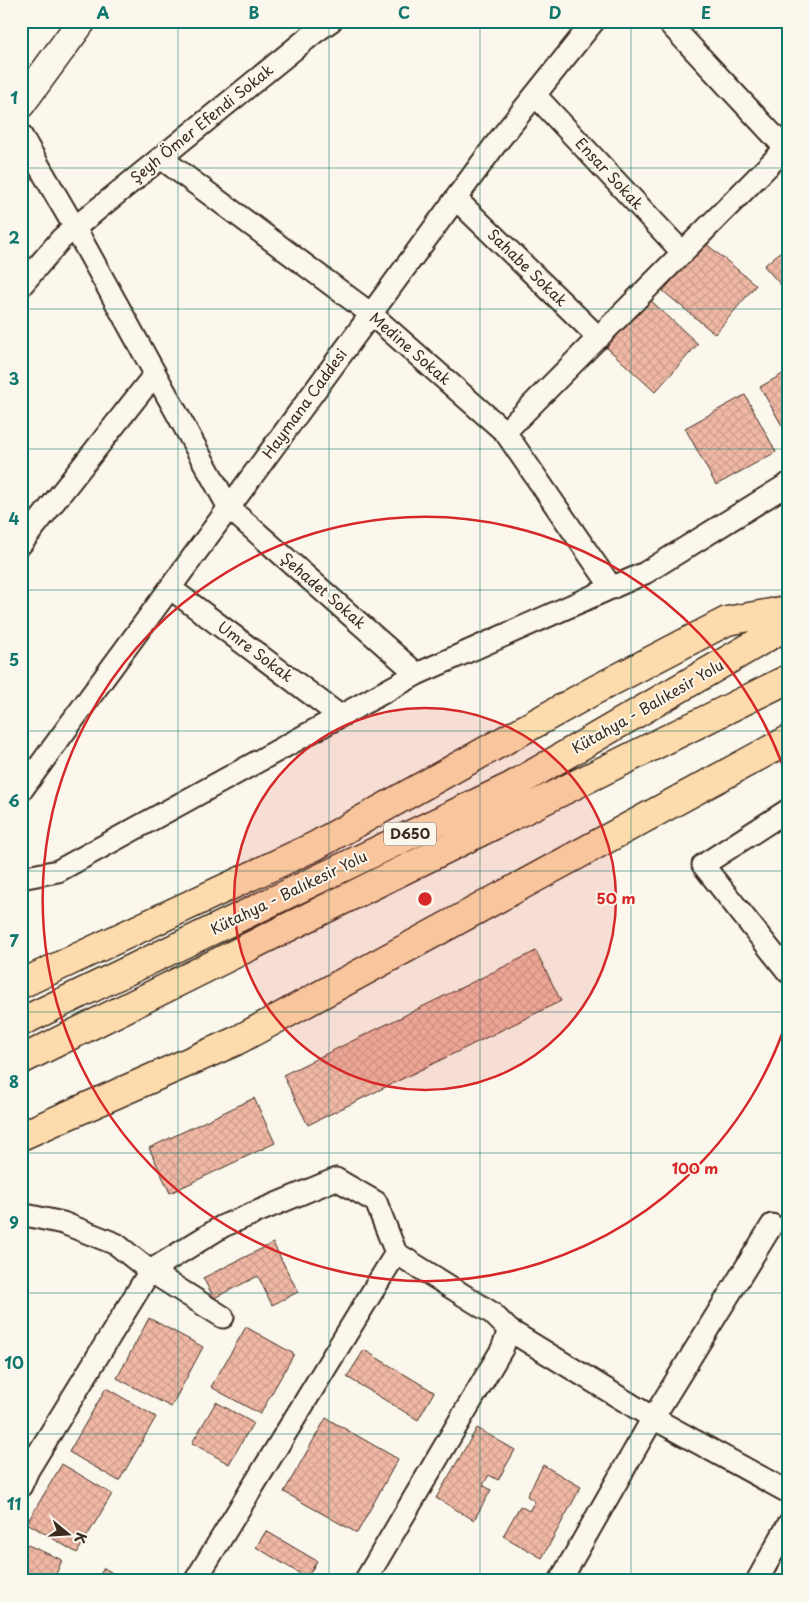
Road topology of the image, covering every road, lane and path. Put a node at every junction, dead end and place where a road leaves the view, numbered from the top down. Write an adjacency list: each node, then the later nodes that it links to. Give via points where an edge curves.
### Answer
1 (82, 21): 6 (street)
2 (331, 21): 9 (street, Şeyh Ömer Efendi Sokak)
3 (594, 21): 5 (street, Haymana Caddesi)
4 (667, 21): 8 (street)
5 (535, 95): 10 (street, Haymana Caddesi); 12 (street, Ensar Sokak)
6 (21, 104)
7 (21, 135): 11 (street, Şehadet Sokak)
8 (787, 149): 12 (street)
9 (161, 158): 11 (street, Şeyh Ömer Efendi Sokak); 14 (street, Medine Sokak)
10 (456, 199): 14 (street, Haymana Caddesi); 15 (street, Sahabe Sokak)
11 (75, 228): 13 (street, Şeyh Ömer Efendi Sokak, via 61,239); 16 (street, Şehadet Sokak)
12 (683, 253): 15 (street)
13 (21, 286)
14 (371, 314): 17 (street, Medine Sokak); 19 (street, Haymana Caddesi)
15 (598, 338): 17 (street)
16 (155, 374): 19 (street, Şehadet Sokak); 20 (street)
17 (505, 432): 22 (street, Medine Sokak)
18 (788, 484): 22 (street, via 645,573)
19 (229, 508): 21 (street, Haymana Caddesi); 25 (street, Şehadet Sokak)
20 (21, 544)
21 (170, 588): 27 (street, Umre Sokak); 29 (street, Haymana Caddesi)
22 (612, 588): 25 (street)
23 (788, 610): 33 (highway, via 727,621 595,690 315,846)
24 (788, 625): 34 (highway, Kütahya - Balıkesir Yolu / D650, via 512,786)
25 (417, 674): 27 (street)
26 (788, 679): 35 (highway, Kütahya - Balıkesir Yolu / D650)
27 (340, 716): 31 (street, via 58,871)
28 (788, 740): 36 (highway, via 236,1041)
29 (21, 791)
30 (788, 810): 32 (street, via 703,865)
31 (21, 878)
32 (788, 972)
33 (21, 984)
34 (21, 1022)
35 (21, 1060)
36 (21, 1136)
37 (21, 1214): 40 (street, via 63,1223 116,1244)
38 (772, 1225): 43 (street)
39 (396, 1253): 40 (street, via 376,1202 336,1179 222,1226); 42 (street, via 492,1313); 47 (street)
40 (150, 1271): 41 (street); 44 (street)
41 (223, 1317)
42 (509, 1330): 43 (street); 48 (street, via 502,1350)
43 (653, 1418): 45 (street); 49 (street)
44 (21, 1486)
45 (788, 1492)
46 (788, 1525): 50 (street)
47 (195, 1581)
48 (366, 1581)
49 (560, 1581)
50 (757, 1581)

